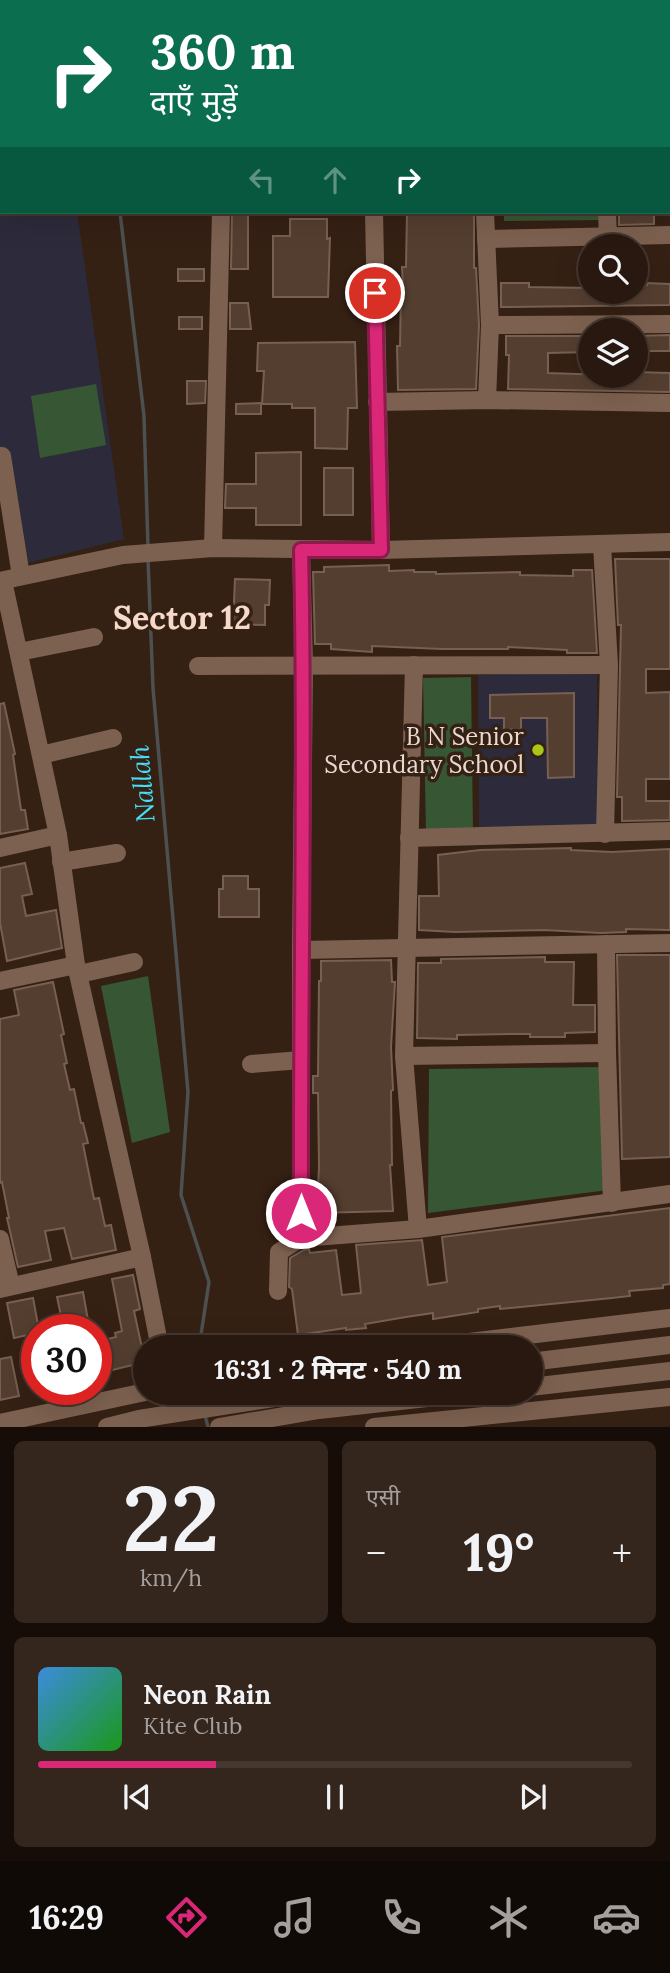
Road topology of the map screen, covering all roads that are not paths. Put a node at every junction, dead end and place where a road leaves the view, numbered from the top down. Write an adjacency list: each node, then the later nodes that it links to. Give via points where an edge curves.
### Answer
1 (221, 214): 18 (street)
2 (373, 214): 13 (street)
3 (485, 214): 9 (street)
4 (607, 214): 5 (street)
5 (608, 234)
6 (648, 235): 7 (street)
7 (670, 235)
8 (578, 237): 9 (street)
9 (486, 239): 11 (street)
10 (670, 324): 11 (street)
11 (490, 325): 12 (street)
12 (487, 400): 13 (street); 14 (street)
13 (377, 402): 20 (street)
14 (670, 402)
15 (0, 456): 21 (street)
16 (670, 542): 17 (street)
17 (601, 545): 20 (street); 26 (street)
18 (213, 548): 19 (street); 21 (street, via 123,555)
19 (301, 550): 20 (street); 28 (street)
20 (381, 550)
21 (21, 576): 22 (street)
22 (2, 581): 24 (street)
23 (94, 637): 24 (street)
24 (19, 652): 30 (street)
25 (414, 665): 26 (street); 28 (street); 34 (street)
26 (609, 665): 32 (street)
27 (198, 666): 28 (street)
28 (304, 666): 40 (street)
29 (113, 738): 30 (street)
30 (41, 755): 33 (street)
31 (670, 831): 32 (street)
32 (605, 834): 34 (street)
33 (58, 835): 35 (street); 37 (street)
34 (409, 838): 41 (street)
35 (0, 848)
36 (117, 853): 37 (street)
37 (61, 862): 43 (street)
38 (670, 943): 39 (street)
39 (606, 944): 41 (street); 45 (street)
40 (300, 950): 41 (street); 47 (street)
41 (407, 950): 46 (street)
42 (134, 962): 43 (street)
43 (78, 970): 44 (street); 54 (street)
44 (0, 981)
45 (607, 1053): 46 (street); 50 (street)
46 (404, 1056): 51 (street)
47 (301, 1060): 48 (street); 52 (street)
48 (251, 1064)
49 (670, 1194): 50 (street)
50 (612, 1203): 51 (street)
51 (418, 1229): 52 (street)
52 (301, 1238): 56 (street, via 279,1252)
53 (0, 1239): 55 (street)
54 (142, 1257): 55 (street); 58 (street)
55 (5, 1287)
56 (278, 1291)
57 (670, 1318): 59 (street)
58 (157, 1335)
59 (528, 1335)
60 (670, 1345): 61 (street)
61 (543, 1360)
62 (670, 1371): 63 (street)
63 (543, 1386)
64 (133, 1395): 71 (street)
65 (670, 1397): 72 (street)
66 (151, 1405): 70 (street)
67 (228, 1405): 70 (street)
68 (343, 1405): 74 (street)
69 (384, 1405): 72 (street)
70 (150, 1417): 73 (street)
71 (0, 1423)
72 (384, 1426)
73 (107, 1427)
74 (219, 1427)

